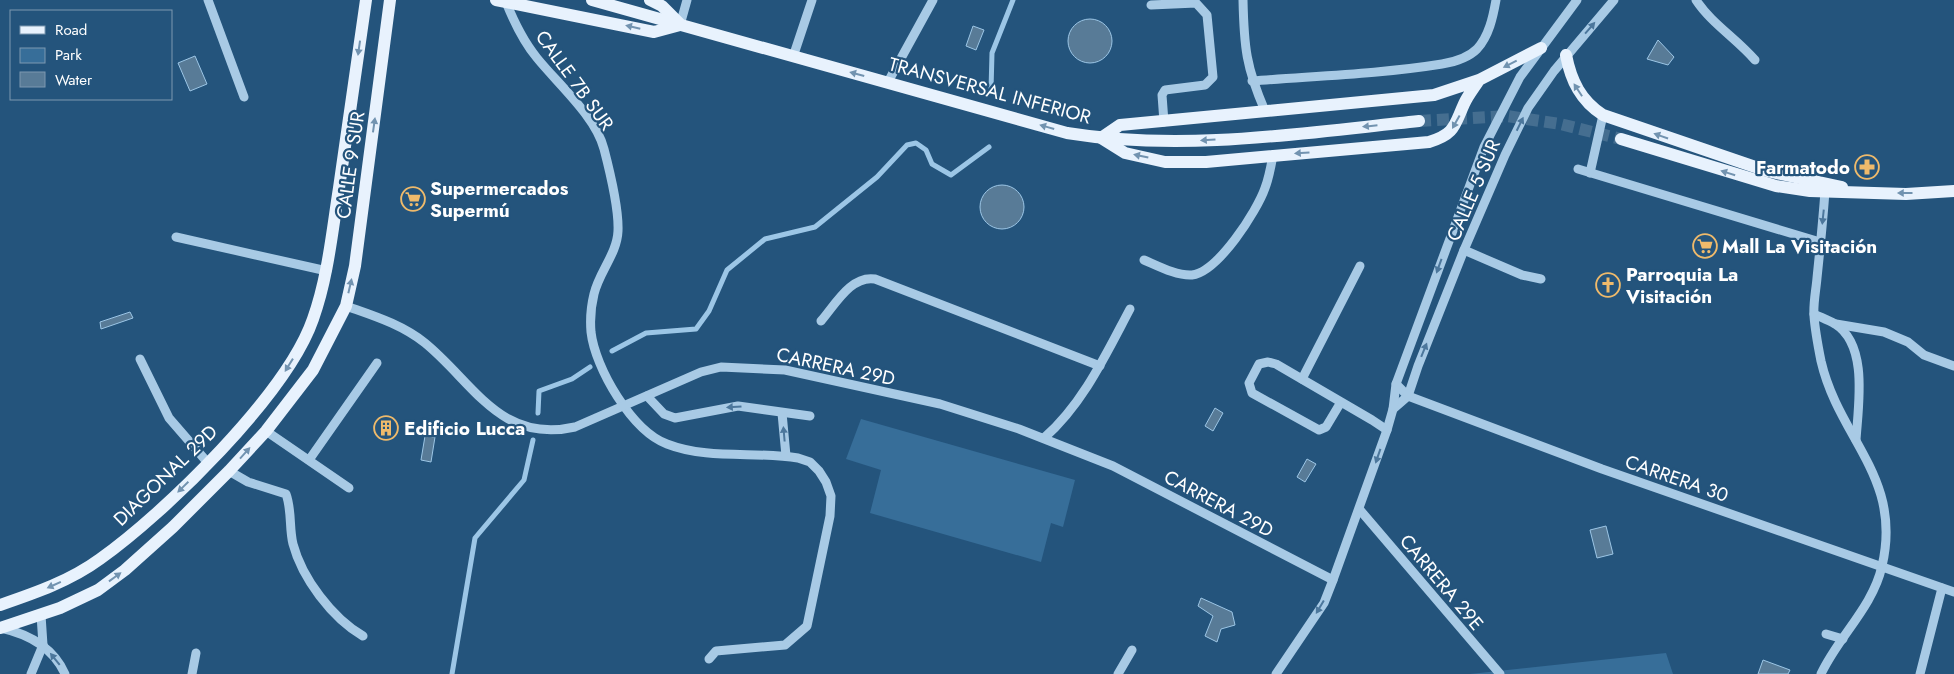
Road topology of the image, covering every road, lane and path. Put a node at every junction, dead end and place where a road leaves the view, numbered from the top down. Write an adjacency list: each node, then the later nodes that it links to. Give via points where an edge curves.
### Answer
1 (208, 0): 24 (street)
2 (366, 0): 42 (main road, CALLE 9 SUR, one-way to 42)
3 (390, 0): 44 (main road, CALLE 9 SUR, one-way to 3, via 355,266)
4 (592, 0): 16 (main road, TRANSVERSAL INFERIOR)
5 (650, 0): 16 (main road, via 662,6)
6 (687, 0): 16 (street)
7 (812, 0): 19 (street)
8 (933, 0): 23 (street)
9 (1243, 0): 22 (street, via 1245,56)
10 (1496, 0): 22 (street, via 1486,36 1477,49 1464,58 1444,64)
11 (1577, 0): 17 (street, CALLE 5 SUR)
12 (1614, 0): 18 (street, CALLE 5 SUR, one-way to 12)
13 (1696, 0): 20 (street, via 1704,12)
14 (501, 1): 16 (main road, one-way to 14, via 654,32); 59 (street, CALLE 7B SUR, via 536,56 593,126 604,147 618,230 616,245 594,293 591,332 607,380)
15 (1151, 5): 28 (street, via 1196,3 1207,15 1214,77 1206,85 1166,90 1162,95)
16 (680, 24): 19 (main road, TRANSVERSAL INFERIOR)
17 (1541, 48): 21 (main road, one-way to 21); 55 (street, CALLE 5 SUR, one-way to 55, via 1520,77 1484,147)
18 (1566, 56): 26 (main road, one-way to 18, via 1579,93); 39 (street, CALLE 5 SUR, one-way to 18, via 1528,108)
19 (793, 57): 23 (main road, TRANSVERSAL INFERIOR, one-way to 19)
20 (1756, 60)
21 (1479, 80): 25 (main road, via 1445,93 1417,98); 31 (main road, one-way to 31, via 1464,103 1454,128 1440,139 1408,145)
22 (1252, 81): 25 (street)
23 (888, 82): 29 (main road, TRANSVERSAL INFERIOR, one-way to 23, via 1068,132)
24 (244, 97)
25 (1265, 111): 28 (main road)
26 (1603, 115): 33 (street); 36 (main road, one-way to 26, via 1836,185 1760,169)
27 (1419, 121): 29 (main road, TRANSVERSAL INFERIOR, one-way to 29, via 1172,142)
28 (1164, 122): 29 (main road, via 1120,125)
29 (1101, 138): 31 (main road, one-way to 29, via 1206,162 1165,162 1125,153)
30 (1621, 139): 34 (main road, one-way to 30, via 1785,188 1753,181)
31 (1273, 155): 40 (street, via 1256,207 1227,252 1212,266 1193,275 1167,270)
32 (1578, 169): 33 (street)
33 (1590, 174): 38 (street)
34 (1826, 191): 36 (main road); 38 (street, one-way to 38)
35 (1954, 191): 36 (main road, one-way to 36, via 1906,194)
36 (1853, 192)
37 (176, 237): 42 (street)
38 (1820, 242): 46 (street)
39 (1464, 250): 43 (street, via 1522,275); 57 (street, CALLE 5 SUR, one-way to 39)
40 (1144, 260)
41 (1360, 266): 54 (street)
42 (327, 271): 48 (main road, CALLE 9 SUR)
43 (1541, 279)
44 (346, 306): 59 (street, CARRERA 29D, via 404,327 425,343 470,390 516,424 556,431 575,427); 64 (main road, CALLE 9 SUR, via 314,370)
45 (1130, 309): 52 (street)
46 (1814, 314): 49 (street); 66 (street, via 1828,387)
47 (821, 321): 52 (street, via 855,282 865,277)
48 (312, 322): 69 (main road, DIAGONAL 29D, one-way to 69, via 282,375)
49 (1836, 324): 53 (street, via 1884,332 1908,342 1924,355); 66 (street, via 1848,338 1857,361 1860,382)
50 (140, 359): 69 (street, via 169,418)
51 (377, 363): 68 (street)
52 (1100, 366): 65 (street, via 1058,426)
53 (1954, 366)
54 (1302, 379): 58 (street); 58 (street, via 1268,362 1260,364 1249,384 1252,393 1319,430 1326,427)
55 (1396, 384): 57 (street, CARRERA 30); 60 (street, CALLE 5 SUR)
56 (648, 396): 59 (street, CARRERA 29D); 61 (street, one-way to 56, via 738,406 675,418 664,414); 65 (street, CARRERA 29D, via 701,372 721,367 785,370 940,404)
57 (1408, 396): 60 (street, CALLE 5 SUR); 73 (street, CARRERA 30)
58 (1341, 402): 63 (street)
59 (625, 406): 67 (street, CALLE 7B SUR, via 637,423 666,444 717,453)
60 (1393, 410): 63 (street, CALLE 5 SUR)
61 (782, 413): 62 (street); 67 (street, one-way to 61)
62 (810, 416)
63 (1387, 430): 72 (street, CALLE 5 SUR, one-way to 72)
64 (266, 431): 68 (street); 70 (main road, one-way to 64)
65 (1044, 438): 74 (street, CARRERA 29D, via 1113,466)
66 (1856, 441): 73 (street, via 1877,480 1883,501 1886,546)
67 (786, 456): 86 (street, CALLE 7B SUR, via 810,462 826,482 831,496 808,626 785,645 716,650)
68 (309, 460): 71 (street)
69 (208, 463): 77 (main road, DIAGONAL 29D, one-way to 77, via 100,559 72,577)
70 (229, 471): 78 (main road, one-way to 70, via 80,600 125,570); 81 (street, via 248,482 286,494 299,564 329,606)
71 (349, 488)
72 (1360, 510): 74 (street, CALLE 5 SUR); 92 (street, CARRERA 29E)
73 (1882, 568): 75 (street, CARRERA 30); 82 (street, via 1861,612)
74 (1333, 580): 91 (street, CALLE 5 SUR, one-way to 91, via 1324,603)
75 (1942, 588): 76 (street, CARRERA 30); 94 (street)
76 (1954, 592)
77 (0, 605)
78 (41, 614): 79 (main road); 83 (street)
79 (0, 628): 83 (street, via 19,632)
80 (1826, 634): 82 (street)
81 (362, 636)
82 (1843, 639): 93 (street)
83 (44, 645): 87 (street); 88 (street, one-way to 83)
84 (1132, 650): 90 (street)
85 (196, 653): 89 (street)
86 (708, 659)
87 (31, 674)
88 (65, 674)
89 (192, 674)
90 (1118, 674)
91 (1276, 674)
92 (1500, 674)
93 (1821, 674)
94 (1920, 674)

